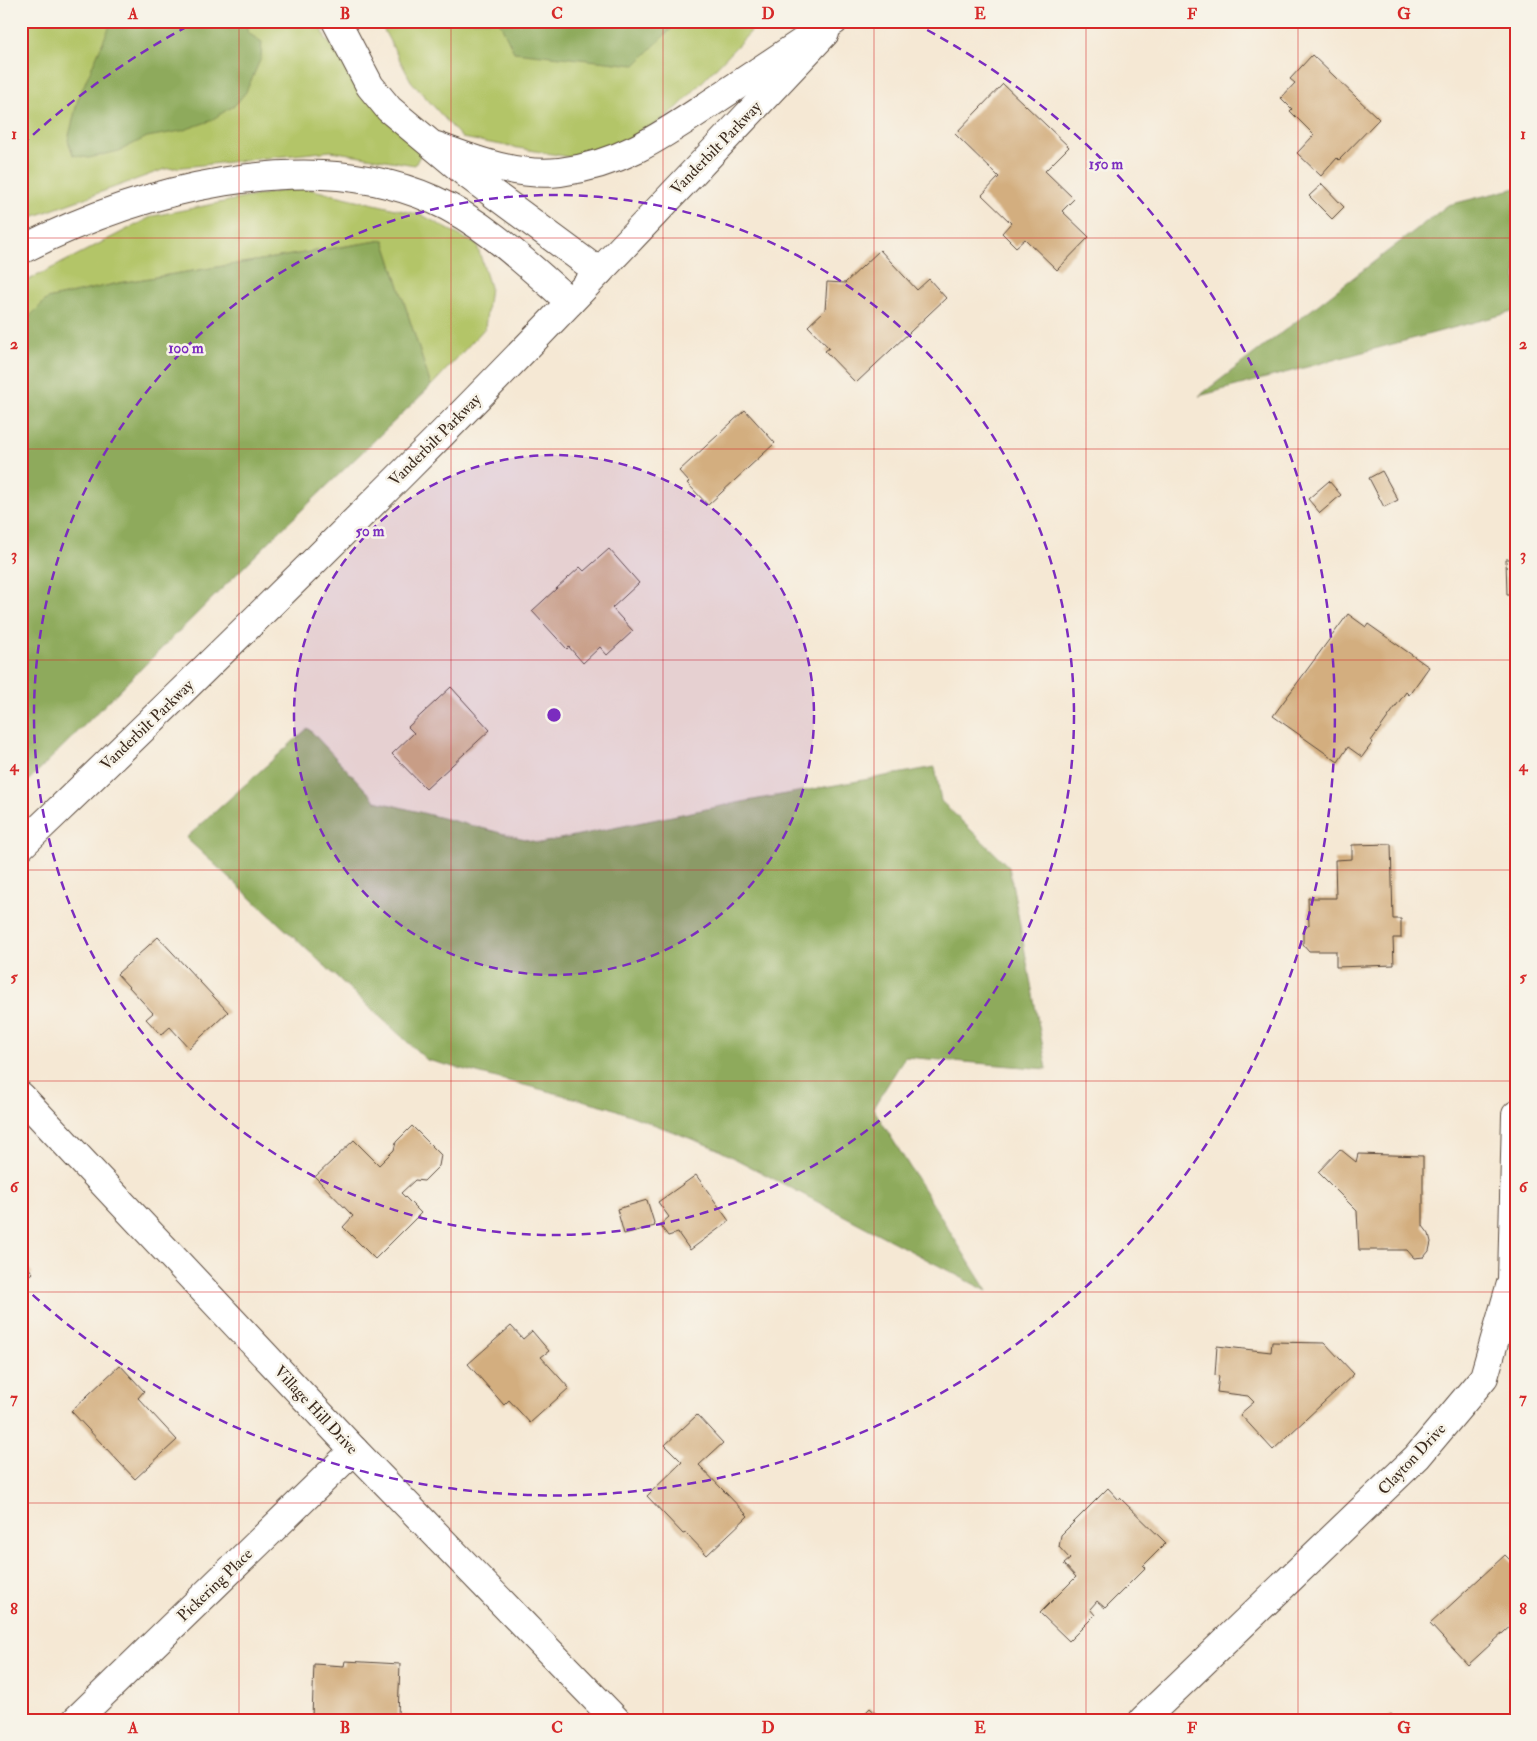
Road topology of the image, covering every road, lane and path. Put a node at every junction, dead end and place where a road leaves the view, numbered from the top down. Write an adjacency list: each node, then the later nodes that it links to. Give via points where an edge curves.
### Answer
1 (336, 21): 3 (main road, via 370,86 389,108)
2 (836, 21): 3 (main road, via 648,144 608,162 558,172 529,171 468,158); 5 (main road, Vanderbilt Parkway)
3 (431, 144): 5 (main road)
4 (21, 250): 6 (main road, via 90,218 209,184 255,177 341,175 378,182 434,200 454,211 516,254)
5 (599, 272): 6 (main road, Vanderbilt Parkway)
6 (570, 302): 7 (main road, Vanderbilt Parkway, via 388,487)
7 (21, 846)
8 (21, 1096): 10 (main road, Village Hill Drive)
9 (1516, 1116): 13 (main road, Clayton Drive, via 1512,1280 1484,1377 1417,1457)
10 (354, 1450): 11 (main road, Pickering Place); 12 (main road, Village Hill Drive)
11 (76, 1720)
12 (616, 1720)
13 (1142, 1720)

